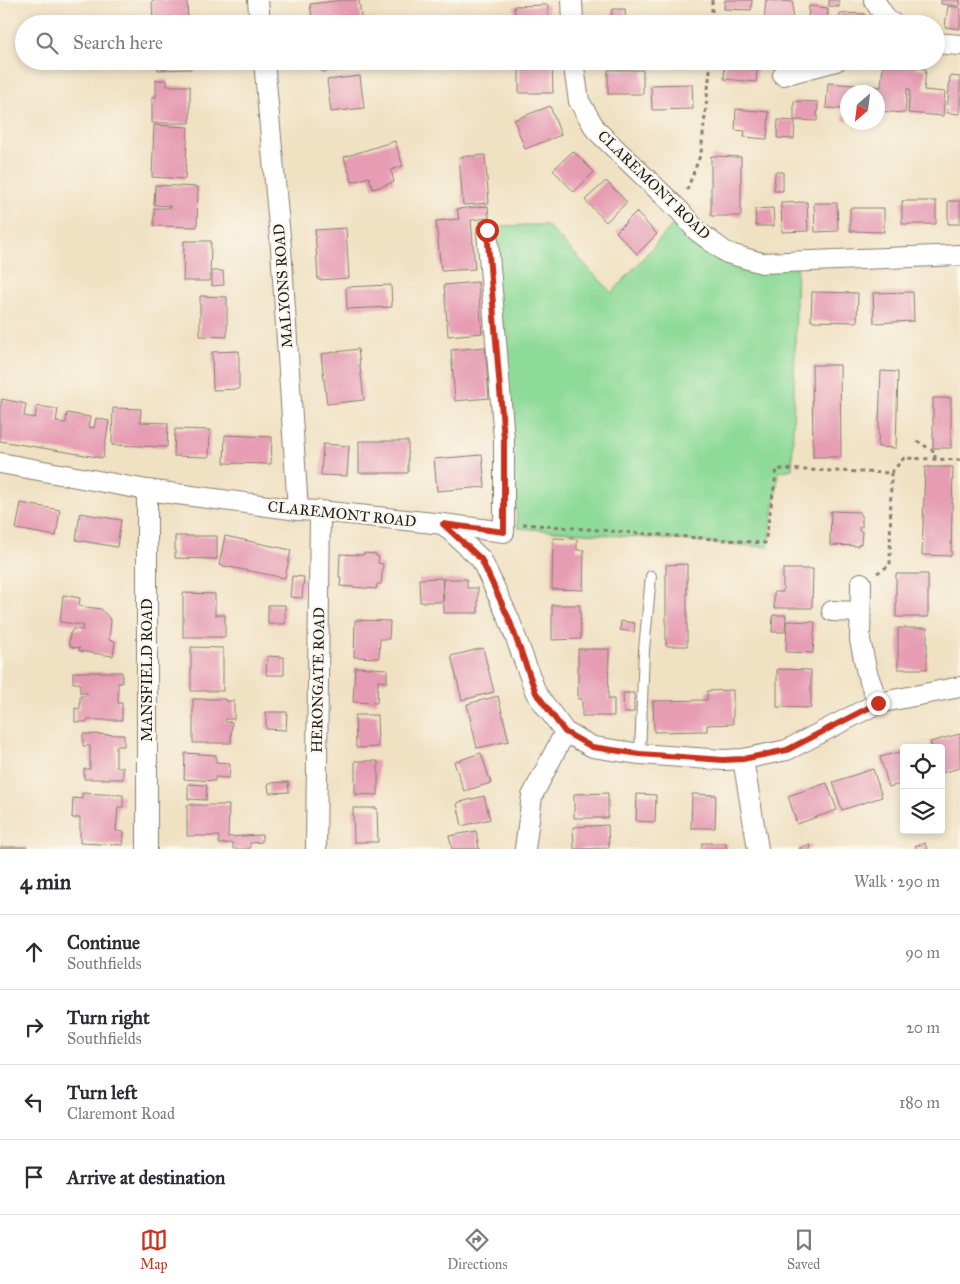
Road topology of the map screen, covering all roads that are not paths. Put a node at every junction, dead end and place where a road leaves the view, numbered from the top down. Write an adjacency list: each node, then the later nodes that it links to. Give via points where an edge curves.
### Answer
1 (258, 0): 4 (street)
2 (572, 0): 5 (street)
3 (874, 0): 6 (street)
4 (259, 15)
5 (573, 15)
6 (884, 15)
7 (945, 44): 8 (street)
8 (960, 45)
9 (265, 70): 17 (street, MALYONS ROAD, via 281,248)
10 (574, 70): 14 (street, CLAREMONT ROAD, via 579,101 596,130 697,230 727,253 762,263)
11 (802, 70): 12 (street)
12 (783, 75)
13 (487, 230): 19 (street, CLAREMONT ROAD, via 504,439 504,532)
14 (960, 254)
15 (0, 463): 16 (street, CLAREMONT ROAD)
16 (147, 490): 17 (street, CLAREMONT ROAD); 29 (street, MANSFIELD ROAD)
17 (298, 510): 18 (street, CLAREMONT ROAD)
18 (320, 511): 19 (street, CLAREMONT ROAD); 30 (street, HERONGATE ROAD)
19 (443, 524): 26 (street, via 481,559 509,619 536,693)
20 (651, 576): 27 (lane)
21 (861, 583): 23 (street)
22 (832, 610): 23 (street)
23 (860, 612): 25 (street, via 860,640)
24 (960, 687): 25 (street)
25 (878, 703): 28 (street, via 787,750)
26 (565, 732): 27 (street, via 592,747); 31 (street, via 532,796)
27 (640, 754): 28 (street)
28 (743, 759): 32 (street)
29 (147, 849)
30 (316, 849)
31 (525, 849)
32 (758, 849)

